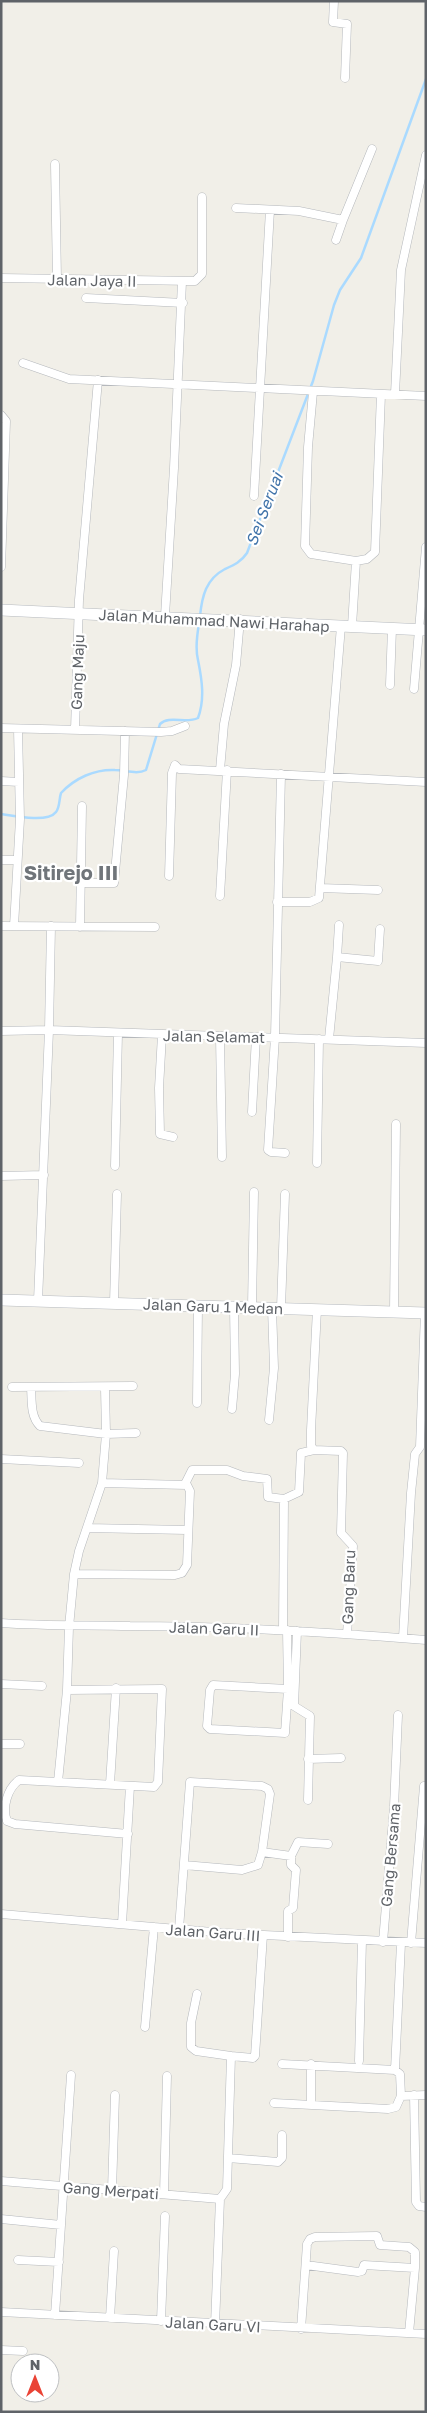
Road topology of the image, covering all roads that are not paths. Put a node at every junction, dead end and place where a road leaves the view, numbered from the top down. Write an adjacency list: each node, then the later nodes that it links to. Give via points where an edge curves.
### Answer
1 (334, 1): 2 (street, via 332,22 347,24)
2 (345, 78)
3 (372, 149): 9 (street)
4 (426, 155): 22 (street, via 401,270)
5 (55, 164): 12 (street)
6 (202, 197): 13 (street, via 202,274 195,281)
7 (236, 208): 8 (street)
8 (270, 210): 9 (street, via 319,214); 19 (street)
9 (342, 220): 10 (street)
10 (336, 240)
11 (1, 278): 12 (street, Jalan Jaya II)
12 (58, 279): 13 (street, Jalan Jaya II)
13 (182, 281): 15 (street)
14 (86, 298): 15 (street)
15 (182, 303): 18 (street)
16 (23, 362): 17 (street, via 69,379)
17 (98, 380): 18 (street); 30 (street, Gang Maju)
18 (178, 383): 19 (street); 31 (street)
19 (261, 387): 20 (street); 25 (street)
20 (308, 391): 21 (street); 27 (street, via 305,546 311,554)
21 (381, 394): 22 (street); 27 (street, via 375,552 367,560)
22 (395, 394): 23 (street)
23 (426, 396)
24 (1, 415): 28 (street, via 6,421)
25 (254, 496)
26 (426, 547): 35 (street)
27 (356, 561): 33 (street)
28 (1, 567)
29 (1, 610): 30 (street, Jalan Muhammad Nawi Harahap)
30 (80, 614): 31 (street, Jalan Muhammad Nawi Harahap); 41 (street, Gang Maju)
31 (165, 616): 32 (street, Jalan Muhammad Nawi Harahap)
32 (240, 620): 33 (street, Jalan Muhammad Nawi Harahap); 43 (street, via 236,665 224,724)
33 (346, 626): 34 (street, Jalan Muhammad Nawi Harahap); 45 (street)
34 (392, 628): 35 (street, Jalan Muhammad Nawi Harahap); 36 (street)
35 (422, 630): 37 (street)
36 (390, 685)
37 (414, 689)
38 (185, 726): 42 (street, via 161,732)
39 (1, 728): 40 (street)
40 (18, 729): 41 (street); 47 (street)
41 (75, 730): 42 (street)
42 (125, 731): 53 (street, via 114,883)
43 (224, 770): 44 (street); 52 (street, via 179,769 175,765 173,768); 56 (street)
44 (280, 774): 45 (street); 57 (street)
45 (328, 777): 48 (street); 54 (street)
46 (1, 781): 47 (street)
47 (19, 782): 51 (street)
48 (426, 782)
49 (82, 806): 53 (street)
50 (1, 860): 51 (street)
51 (17, 860): 60 (street)
52 (169, 876)
53 (80, 883): 62 (street)
54 (320, 888): 55 (street); 57 (street, via 316,900)
55 (378, 890)
56 (220, 896)
57 (277, 902): 72 (street)
58 (339, 925): 65 (street)
59 (1, 926): 60 (street)
60 (14, 926): 61 (street)
61 (51, 926): 62 (street); 67 (street)
62 (80, 926): 63 (street)
63 (155, 927)
64 (380, 929): 65 (street, via 378,961)
65 (337, 957): 74 (street)
66 (1, 1030): 67 (street, Jalan Selamat)
67 (50, 1030): 68 (street, Jalan Selamat); 84 (street)
68 (118, 1033): 69 (street, Jalan Selamat); 82 (street)
69 (162, 1035): 70 (street, Jalan Selamat); 78 (street, via 160,1134)
70 (220, 1036): 71 (street, Jalan Selamat); 80 (street)
71 (256, 1037): 72 (street, Jalan Selamat); 76 (street)
72 (275, 1037): 73 (street, Jalan Selamat); 79 (street, via 268,1150)
73 (320, 1039): 74 (street, Jalan Selamat); 81 (street)
74 (329, 1039): 75 (street, Jalan Selamat)
75 (426, 1043)
76 (252, 1112)
77 (396, 1124): 96 (street)
78 (173, 1137)
79 (285, 1153)
80 (222, 1157)
81 (317, 1163)
82 (115, 1166)
83 (1, 1176): 84 (street)
84 (44, 1176): 89 (street)
85 (254, 1192): 93 (street)
86 (117, 1194): 90 (street)
87 (284, 1194): 94 (street)
88 (1, 1300): 89 (street, Jalan Garu 1 Medan)
89 (38, 1301): 90 (street, Jalan Garu 1 Medan)
90 (114, 1303): 91 (street, Jalan Garu 1 Medan)
91 (198, 1306): 92 (street, Jalan Garu 1 Medan); 102 (street)
92 (234, 1307): 93 (street, Jalan Garu 1 Medan); 103 (street)
93 (252, 1308): 94 (street, Jalan Garu 1 Medan)
94 (277, 1308): 95 (street, Jalan Garu 1 Medan); 104 (street)
95 (317, 1309): 96 (street, Jalan Garu 1 Medan); 107 (street, via 311,1430)
96 (394, 1311): 97 (street, Jalan Garu 1 Medan)
97 (425, 1313): 121 (street, via 420,1447 415,1454 411,1493)
98 (133, 1386): 101 (street)
99 (12, 1387): 100 (street)
100 (31, 1387): 101 (street); 106 (street, via 33,1413 40,1426)
101 (105, 1388): 106 (street)
102 (197, 1403)
103 (232, 1409)
104 (269, 1420)
105 (136, 1433): 106 (street)
106 (106, 1434): 110 (street)
107 (314, 1450): 112 (street, via 301,1454 299,1492); 120 (street, Gang Baru, via 341,1450 343,1453 341,1533 353,1546)
108 (1, 1459): 109 (street)
109 (79, 1463)
110 (102, 1483): 111 (street); 113 (street)
111 (185, 1484): 112 (street, via 192,1470 227,1470 243,1476 268,1478 268,1497); 114 (street, via 190,1491)
112 (284, 1499): 118 (street)
113 (87, 1528): 114 (street); 115 (street)
114 (187, 1530): 115 (street, via 186,1565 182,1573)
115 (74, 1574): 117 (street)
116 (1, 1623): 117 (street, Jalan Garu II)
117 (69, 1627): 118 (street, Jalan Garu II); 127 (street)
118 (285, 1630): 119 (street, Jalan Garu II); 126 (street)
119 (297, 1630): 120 (street, Jalan Garu II); 132 (street, via 294,1706 310,1716)
120 (347, 1634): 121 (street, Jalan Garu II)
121 (403, 1638): 122 (street, Jalan Garu II)
122 (426, 1640)
123 (1, 1684): 124 (street)
124 (42, 1686)
125 (116, 1688): 127 (street); 134 (street); 135 (street, via 162,1690 158,1782 154,1787)
126 (288, 1689): 126 (street, via 283,1734 210,1729 208,1726 213,1685)
127 (67, 1690): 133 (street)
128 (398, 1715): 150 (street, Gang Bersama)
129 (1, 1744): 130 (street)
130 (20, 1744)
131 (341, 1758): 132 (street)
132 (308, 1759): 137 (street)
133 (58, 1782): 134 (street); 138 (street, via 24,1780 14,1784 4,1809 7,1821)
134 (110, 1784): 135 (street)
135 (130, 1786): 138 (street)
136 (424, 1786): 152 (street)
137 (308, 1800)
138 (128, 1834): 144 (street)
139 (328, 1844): 141 (street, via 298,1842)
140 (262, 1852): 141 (street); 142 (street, via 258,1865 242,1870); 142 (street, via 268,1789 192,1782 189,1785)
141 (291, 1856): 148 (street, via 296,1876 293,1908 288,1911)
142 (184, 1865): 146 (street)
143 (1, 1914): 144 (street, Jalan Garu III)
144 (122, 1924): 145 (street, Jalan Garu III)
145 (154, 1927): 146 (street, Jalan Garu III); 155 (street)
146 (179, 1929): 147 (street, Jalan Garu III)
147 (263, 1936): 148 (street, Jalan Garu III); 156 (street, via 255,2056)
148 (288, 1937): 149 (street, Jalan Garu III)
149 (362, 1940): 150 (street, Jalan Garu III); 157 (street)
150 (383, 1942): 151 (street, Jalan Garu III)
151 (401, 1943): 152 (street, Jalan Garu III); 160 (street)
152 (411, 1943): 153 (street, Jalan Garu III)
153 (426, 1943)
154 (198, 1994): 156 (street, via 191,2023 191,2047 196,2051)
155 (145, 2027)
156 (231, 2056): 170 (street)
157 (359, 2061)
158 (282, 2064): 159 (street)
159 (311, 2064): 160 (street); 168 (street)
160 (395, 2070): 166 (street, via 400,2074)
161 (71, 2075): 172 (street)
162 (167, 2076): 174 (street)
163 (426, 2094): 165 (street)
164 (115, 2095): 173 (street)
165 (414, 2095): 166 (street); 176 (street, via 416,2202)
166 (401, 2096): 168 (street, via 396,2106 388,2109)
167 (274, 2103): 168 (street)
168 (311, 2104)
169 (282, 2135): 170 (street, via 282,2158 278,2162)
170 (228, 2158): 175 (street, via 227,2189)
171 (1, 2181): 172 (street, Gang Merpati)
172 (65, 2186): 173 (street, Gang Merpati); 179 (street)
173 (112, 2190): 174 (street, Gang Merpati)
174 (164, 2194): 175 (street, Gang Merpati)
175 (220, 2199): 189 (street)
176 (426, 2207)
177 (165, 2216): 188 (street)
178 (1, 2219): 179 (street)
179 (61, 2225): 182 (street)
180 (114, 2251): 187 (street)
181 (18, 2260): 182 (street)
182 (59, 2262): 186 (street)
183 (306, 2265): 184 (street, via 358,2272 364,2265); 184 (street, via 310,2239 377,2236 380,2245 412,2248); 190 (street)
184 (415, 2268): 191 (street)
185 (1, 2312): 186 (street, Jalan Garu VI)
186 (55, 2315): 187 (street, Jalan Garu VI)
187 (110, 2318): 188 (street, Jalan Garu VI)
188 (161, 2322): 189 (street, Jalan Garu VI)
189 (215, 2325): 190 (street, Jalan Garu VI)
190 (301, 2329): 191 (street, Jalan Garu VI)
191 (409, 2333): 192 (street, Jalan Garu VI)
192 (426, 2334)
193 (1, 2350): 194 (street)
194 (23, 2351)

